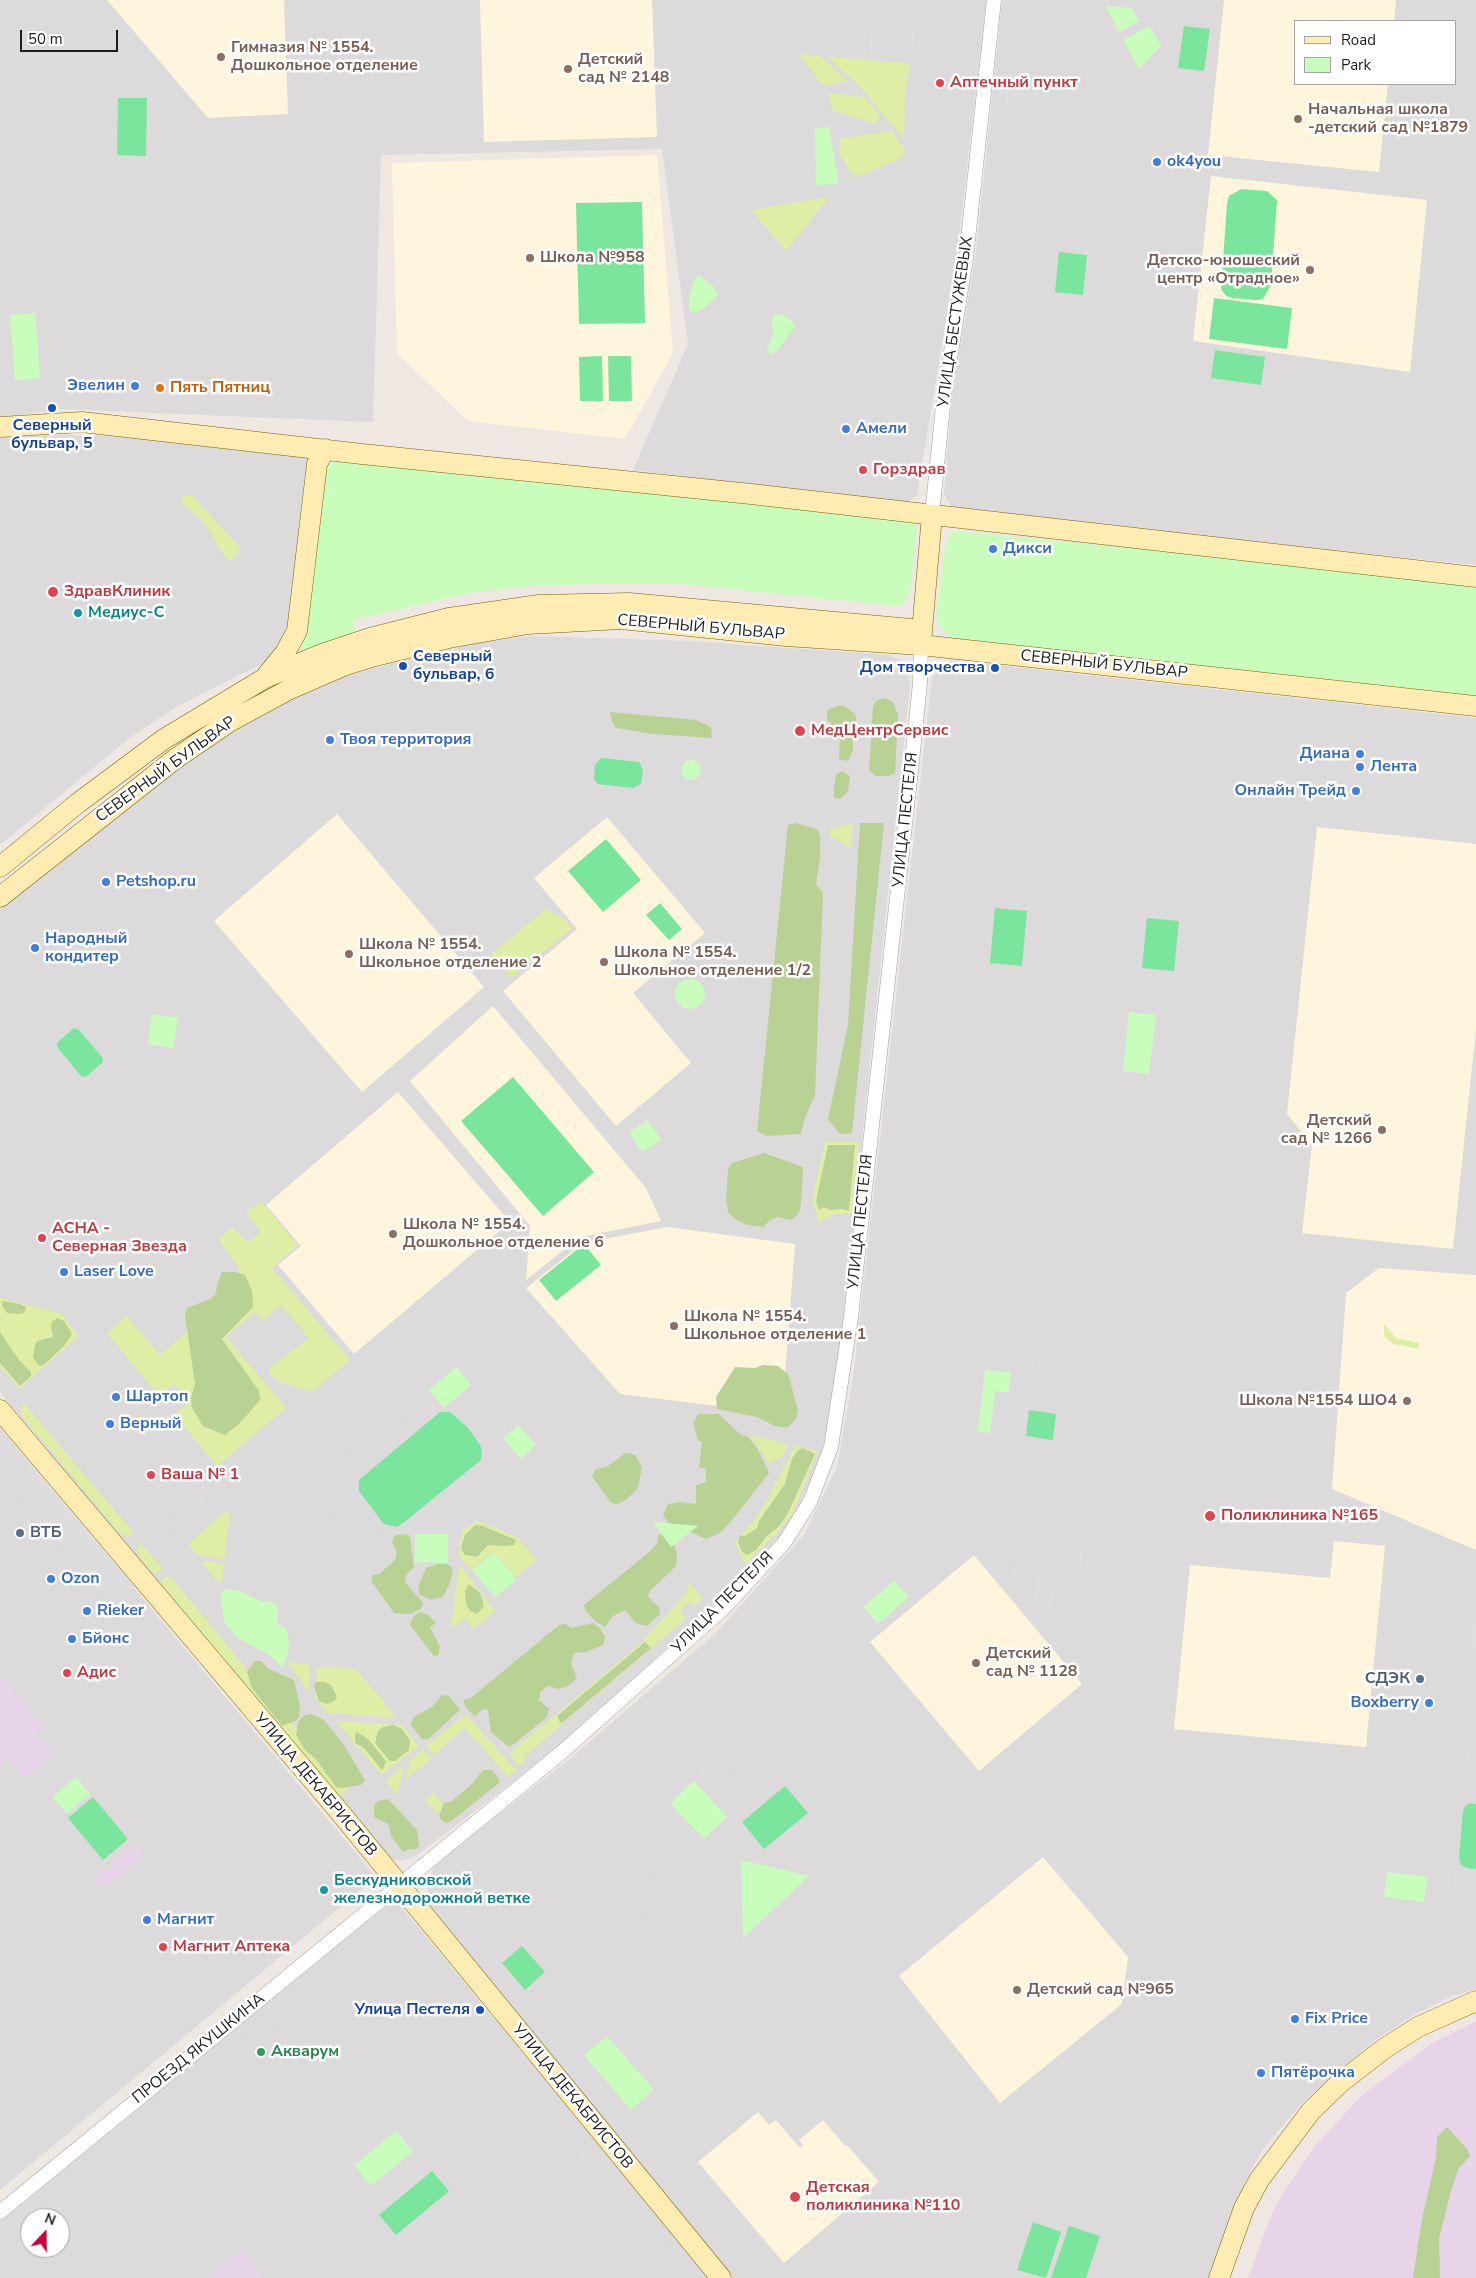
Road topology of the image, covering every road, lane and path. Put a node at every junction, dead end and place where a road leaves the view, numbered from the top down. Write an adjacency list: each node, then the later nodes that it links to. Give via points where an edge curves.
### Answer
1 (994, 0): 4 (street, УЛИЦА БЕСТУЖЕВЫХ, via 966,258 944,396)
2 (0, 427): 3 (main road, via 82,422)
3 (325, 450): 4 (main road, via 741,492); 7 (main road, via 317,464 297,631 286,653)
4 (932, 516): 5 (main road); 6 (main road, УЛИЦА БЕСТУЖЕВЫХ)
5 (1476, 577)
6 (921, 637): 7 (main road, СЕВЕРНЫЙ БУЛЬВАР, via 629,604 539,605 449,618 370,638); 8 (main road, СЕВЕРНЫЙ БУЛЬВАР); 10 (main road, СЕВЕРНЫЙ БУЛЬВАР, via 786,636 621,618 528,624 375,656 290,689 229,722 176,759); 12 (street, УЛИЦА ПЕСТЕЛЯ, via 912,761 851,1317 836,1422 822,1474 810,1502 784,1543 724,1608 534,1776)
7 (265, 678): 9 (main road, СЕВЕРНЫЙ БУЛЬВАР, via 164,739)
8 (1476, 706)
9 (0, 867)
10 (0, 897)
11 (0, 1410): 12 (main road, УЛИЦА ДЕКАБРИСТОВ)
12 (397, 1885): 14 (street, ПРОЕЗД ЯКУШКИНА); 15 (main road, УЛИЦА ДЕКАБРИСТОВ)
13 (1476, 2001): 16 (main road, via 1418,2027 1385,2048 1340,2083 1311,2111 1259,2180 1244,2208)
14 (0, 2212)
15 (721, 2278)
16 (1219, 2278)

